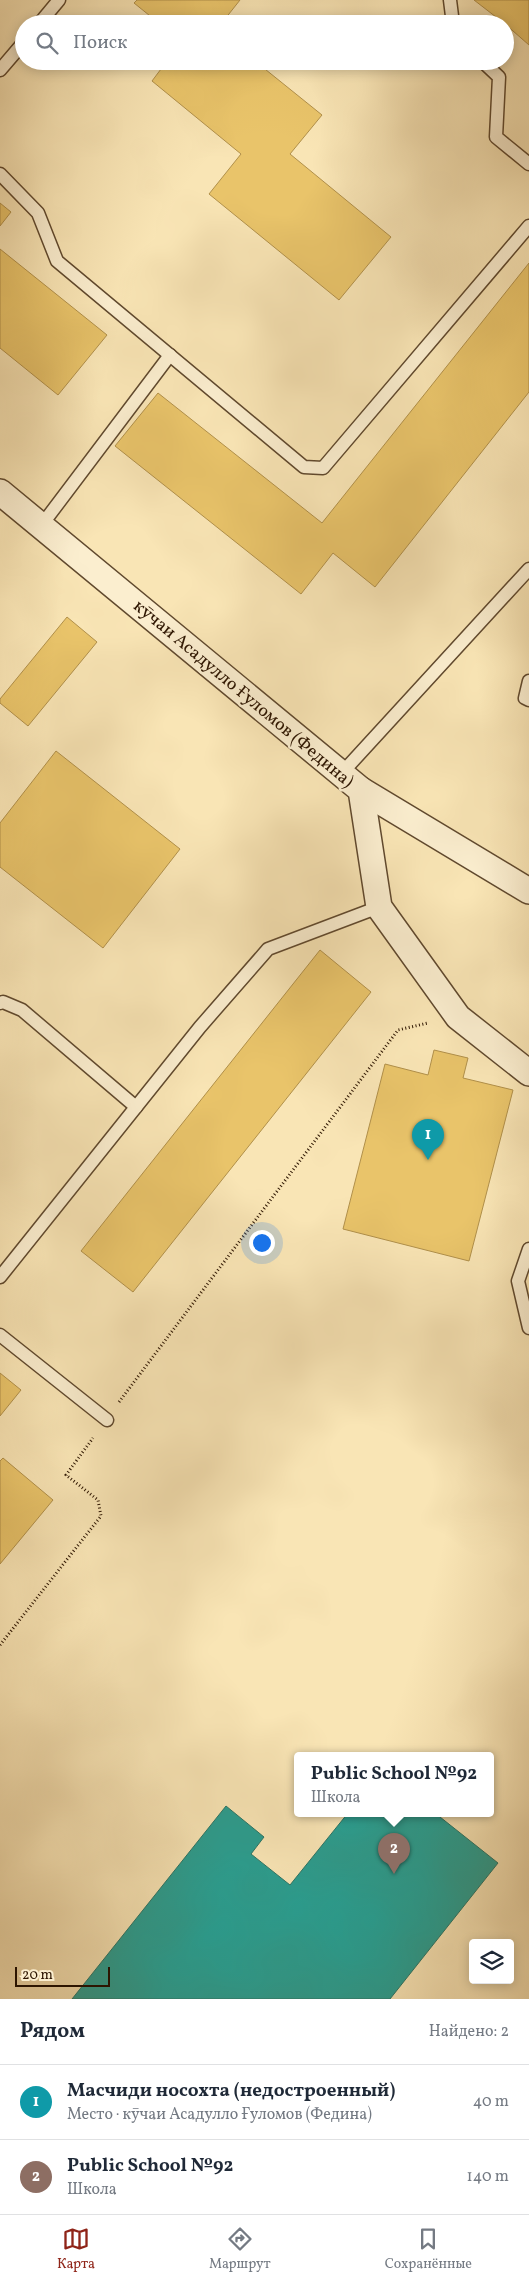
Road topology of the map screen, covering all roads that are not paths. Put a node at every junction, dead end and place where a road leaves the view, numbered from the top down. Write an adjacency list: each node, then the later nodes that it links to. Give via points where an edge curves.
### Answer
1 (59, 0): 3 (lane)
2 (450, 0): 4 (lane)
3 (46, 15)
4 (451, 15)
5 (15, 52): 6 (lane)
6 (0, 70)
7 (492, 70): 8 (lane, via 499,77 496,137)
8 (529, 164)
9 (0, 174): 11 (lane, via 38,213 57,261)
10 (529, 226): 11 (lane, via 323,468 304,467)
11 (170, 355): 13 (lane)
12 (0, 492): 13 (street, кӯчаи Асадулло Ғуломов (Федина))
13 (41, 526): 17 (street, кӯчаи Асадулло Ғуломов (Федина))
14 (529, 569): 17 (lane)
15 (529, 681): 16 (lane, via 526,698)
16 (529, 700)
17 (341, 774): 18 (street, кӯчаи Асадулло Ғуломов (Федина))
18 (361, 790): 19 (street); 20 (street, кӯчаи Асадулло Ғуломов (Федина))
19 (529, 891)
20 (379, 907): 22 (street, кӯчаи Асадулло Ғуломов (Федина), via 458,1017); 23 (lane, via 268,949)
21 (0, 1003): 23 (lane, via 22,1010)
22 (529, 1073)
23 (136, 1107): 25 (lane)
24 (529, 1249): 26 (lane, via 518,1281)
25 (0, 1277)
26 (529, 1328)
27 (0, 1335): 28 (lane)
28 (107, 1420)

